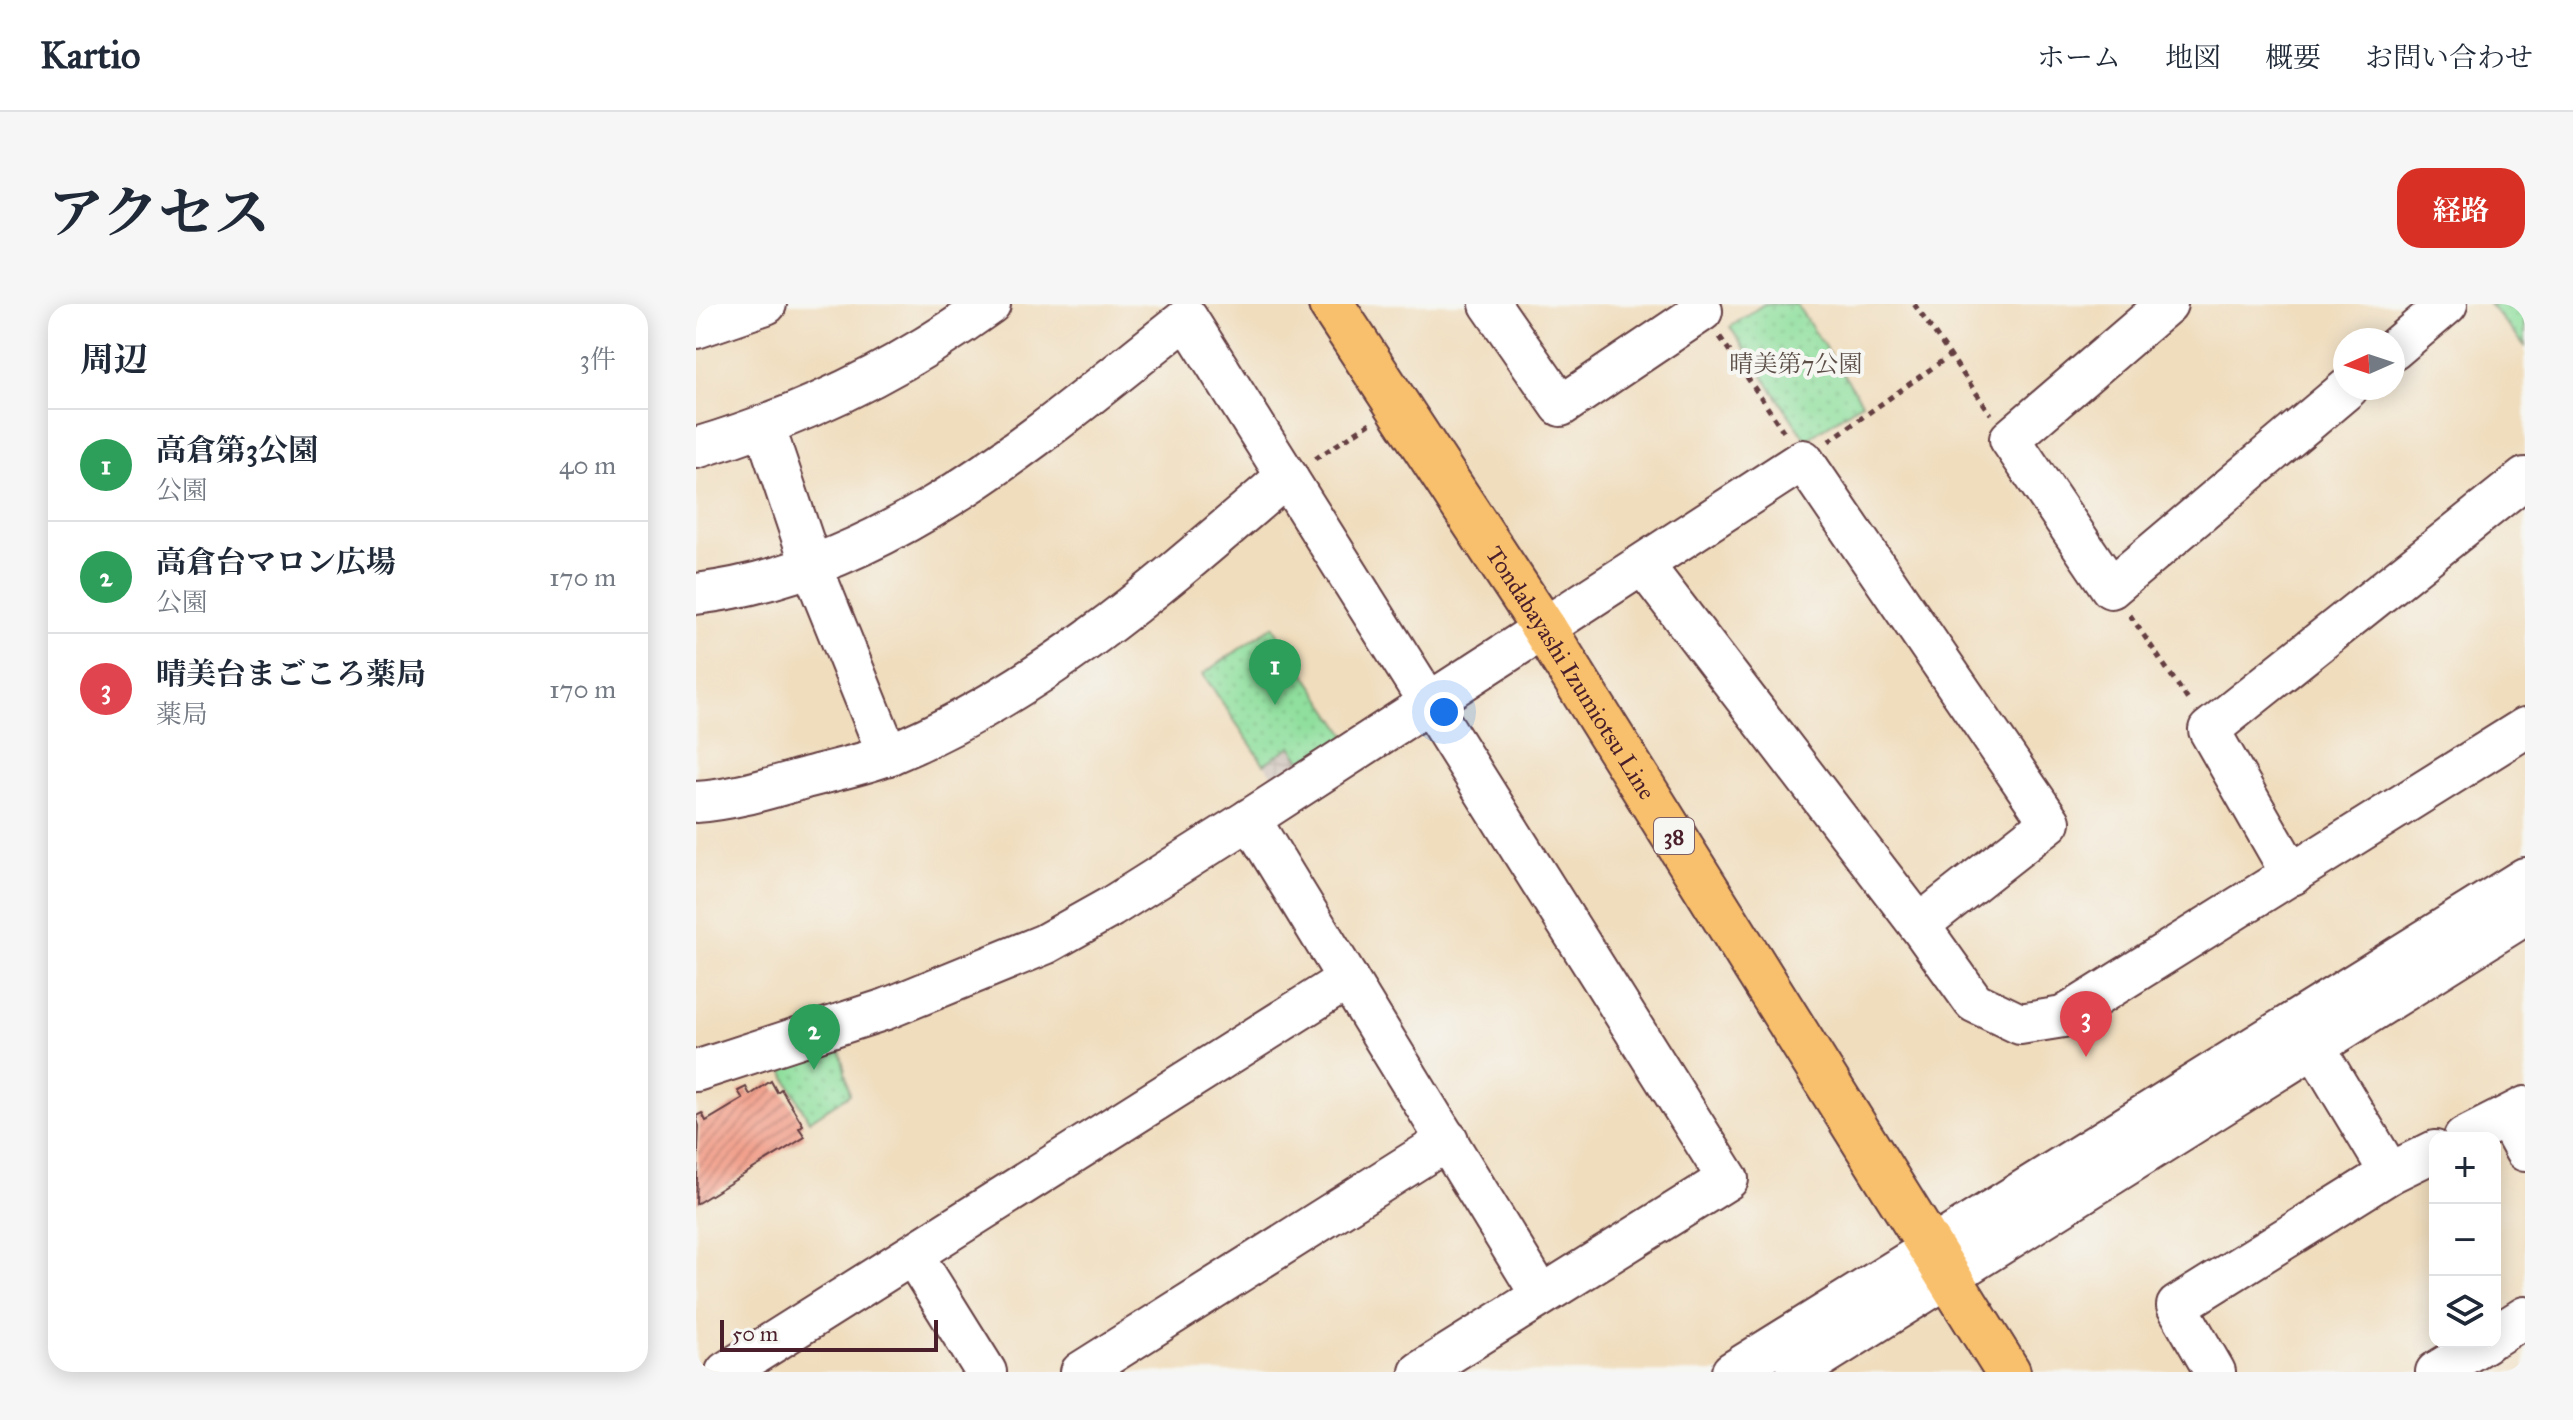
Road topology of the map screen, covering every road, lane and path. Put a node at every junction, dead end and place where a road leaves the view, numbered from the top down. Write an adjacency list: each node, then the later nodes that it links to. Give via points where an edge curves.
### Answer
1 (766, 304): 9 (street)
2 (990, 304): 14 (street, via 881,375)
3 (1331, 304): 24 (main road, Tondabayashi Izumiotsu Line / 38)
4 (1490, 304): 8 (street, via 1561,406)
5 (1914, 304): 11 (path)
6 (2167, 304): 15 (street)
7 (2447, 304): 10 (street)
8 (1700, 307): 17 (path)
9 (696, 328)
10 (2405, 340)
11 (1949, 356): 15 (path); 17 (path)
12 (2334, 400): 22 (street)
13 (1374, 420): 18 (path)
14 (765, 428): 16 (street); 21 (street)
15 (2010, 439): 22 (street)
16 (696, 448)
17 (1803, 460): 20 (street); 34 (street, via 2050,822)
18 (1287, 476): 21 (street, via 1187,318 977,481); 25 (street); 28 (street, via 1147,596 1047,669)
19 (2525, 478): 27 (street)
20 (1644, 566): 24 (street); 34 (street)
21 (812, 567): 23 (street); 28 (street)
22 (2111, 588): 27 (path)
23 (696, 594)
24 (1543, 627): 25 (street); 44 (main road, Tondabayashi Izumiotsu Line / 38)
25 (1429, 700): 30 (street); 45 (street, via 1728,1179)
26 (2525, 728): 31 (street)
27 (2209, 730): 31 (street)
28 (888, 755): 29 (street)
29 (696, 802)
30 (1250, 819): 35 (street); 37 (street, via 1045,944 886,1009)
31 (2292, 875): 34 (street, via 2063,1017 2020,1024 1974,1002)
32 (2525, 878): 44 (street)
33 (2525, 915): 36 (street)
34 (1919, 925)
35 (1348, 979): 40 (street); 43 (street)
36 (2315, 1048): 42 (street); 44 (street)
37 (696, 1071)
38 (2519, 1125): 39 (street)
39 (2489, 1132)
40 (1448, 1140): 45 (street); 51 (street)
41 (2429, 1154): 42 (street)
42 (2390, 1173): 56 (street, via 2177,1306)
43 (913, 1255): 49 (street); 50 (street)
44 (1940, 1262): 53 (street); 54 (street); 55 (main road, Tondabayashi Izumiotsu Line / 38)
45 (1541, 1295): 52 (street)
46 (2525, 1317): 47 (street)
47 (2501, 1332)
48 (2475, 1348): 57 (street)
49 (726, 1372)
50 (986, 1372)
51 (1081, 1372)
52 (1420, 1372)
53 (1732, 1372)
54 (1797, 1372)
55 (2008, 1372)
56 (2215, 1372)
57 (2436, 1372)

